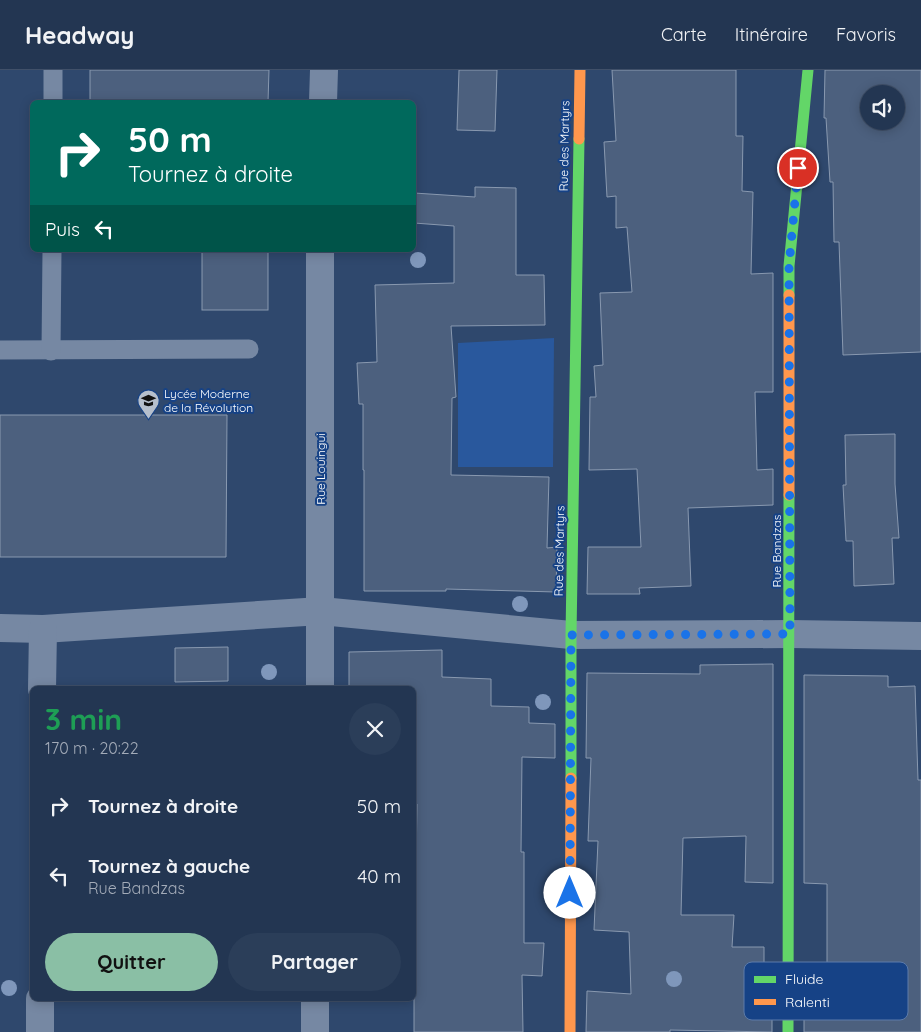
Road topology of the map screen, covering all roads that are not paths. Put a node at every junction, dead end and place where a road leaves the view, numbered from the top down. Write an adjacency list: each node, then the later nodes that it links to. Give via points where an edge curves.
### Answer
1 (53, 70): 5 (lane)
2 (324, 70): 6 (street)
3 (580, 70): 16 (street, Rue des Martyrs)
4 (808, 70): 15 (street, Rue Bandzas, via 789,266)
5 (53, 100)
6 (323, 100)
7 (52, 252): 11 (lane)
8 (320, 252): 12 (street, Rue Louingui)
9 (249, 349): 11 (lane)
10 (0, 350): 11 (lane)
11 (51, 351)
12 (321, 611): 14 (street); 16 (street); 19 (street, Rue Louingui)
13 (0, 628): 14 (street)
14 (43, 629): 18 (street)
15 (790, 634): 16 (street); 17 (street); 20 (street, Rue Bandzas)
16 (571, 635): 25 (street, Rue des Martyrs)
17 (921, 636)
18 (42, 686)
19 (320, 686)
20 (788, 962)
21 (40, 1001): 23 (street)
22 (315, 1001): 24 (street)
23 (40, 1032)
24 (315, 1032)
25 (570, 1032)

